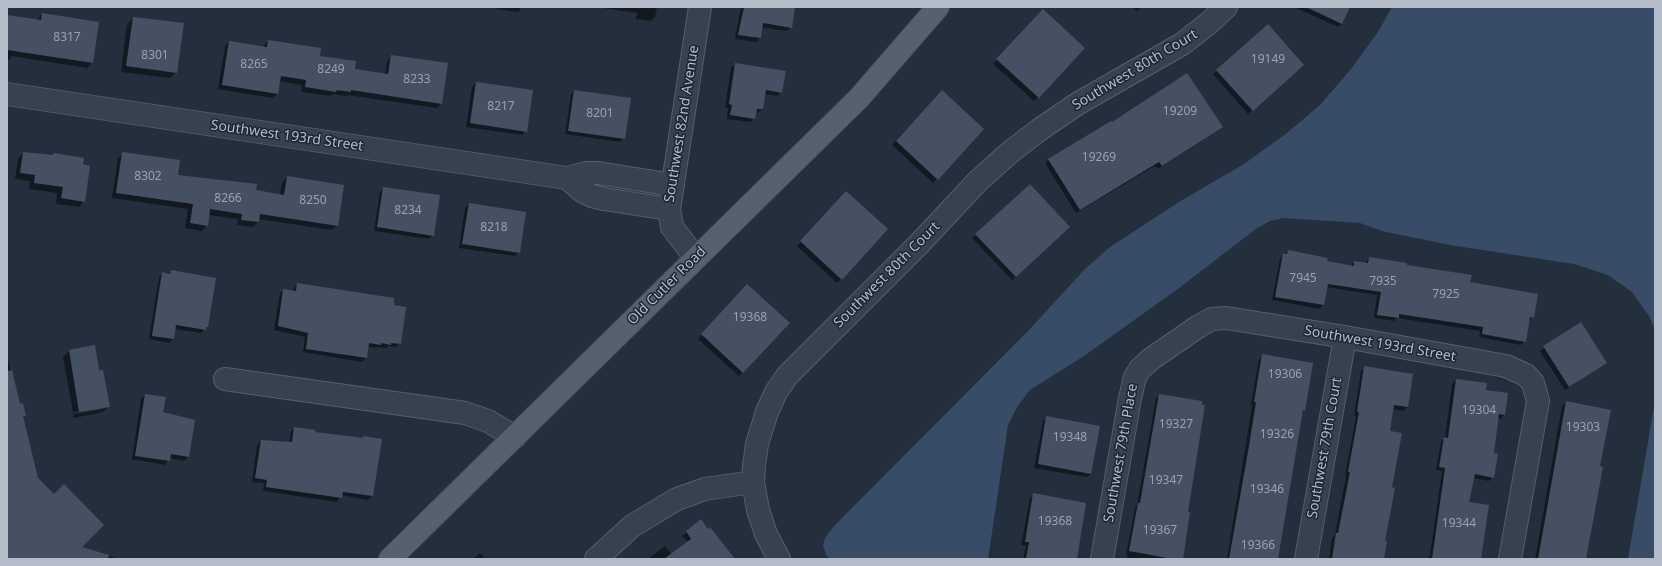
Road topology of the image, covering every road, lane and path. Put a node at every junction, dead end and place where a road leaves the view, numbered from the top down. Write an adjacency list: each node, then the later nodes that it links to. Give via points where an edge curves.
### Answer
1 (700, 7): 7 (street, Southwest 82nd Avenue)
2 (938, 7): 10 (main road, Old Cutler Road, via 859,98)
3 (1226, 7): 15 (street, Southwest 80th Court, via 1182,44 1083,101 1039,130 977,182 788,376 771,401 763,422 755,454)
4 (7, 94): 6 (street, Southwest 193rd Street)
5 (612, 175): 6 (street, Southwest 193rd Street, via 586,173); 7 (street, Southwest 193rd Street); 8 (street)
6 (567, 178): 8 (street, via 582,191)
7 (673, 185): 9 (street, Southwest 82nd Avenue)
8 (609, 200): 9 (street)
9 (669, 209): 10 (street, Southwest 82nd Avenue, via 672,227)
10 (695, 257): 14 (main road, Old Cutler Road)
11 (1216, 318): 12 (street, Southwest 193rd Street, via 1234,318); 19 (street, Southwest 79th Place, via 1160,352 1135,376)
12 (1345, 337): 20 (street, Southwest 79th Court); 21 (street, Southwest 193rd Street, via 1506,366 1526,375 1535,388 1538,405)
13 (225, 379): 14 (street, via 465,413 488,421)
14 (515, 436): 16 (main road, Old Cutler Road)
15 (753, 482): 17 (street, via 705,489 677,499 640,520); 18 (street, Southwest 80th Court, via 764,528)
16 (390, 559)
17 (596, 559)
18 (779, 559)
19 (1102, 559)
20 (1306, 559)
21 (1510, 559)

